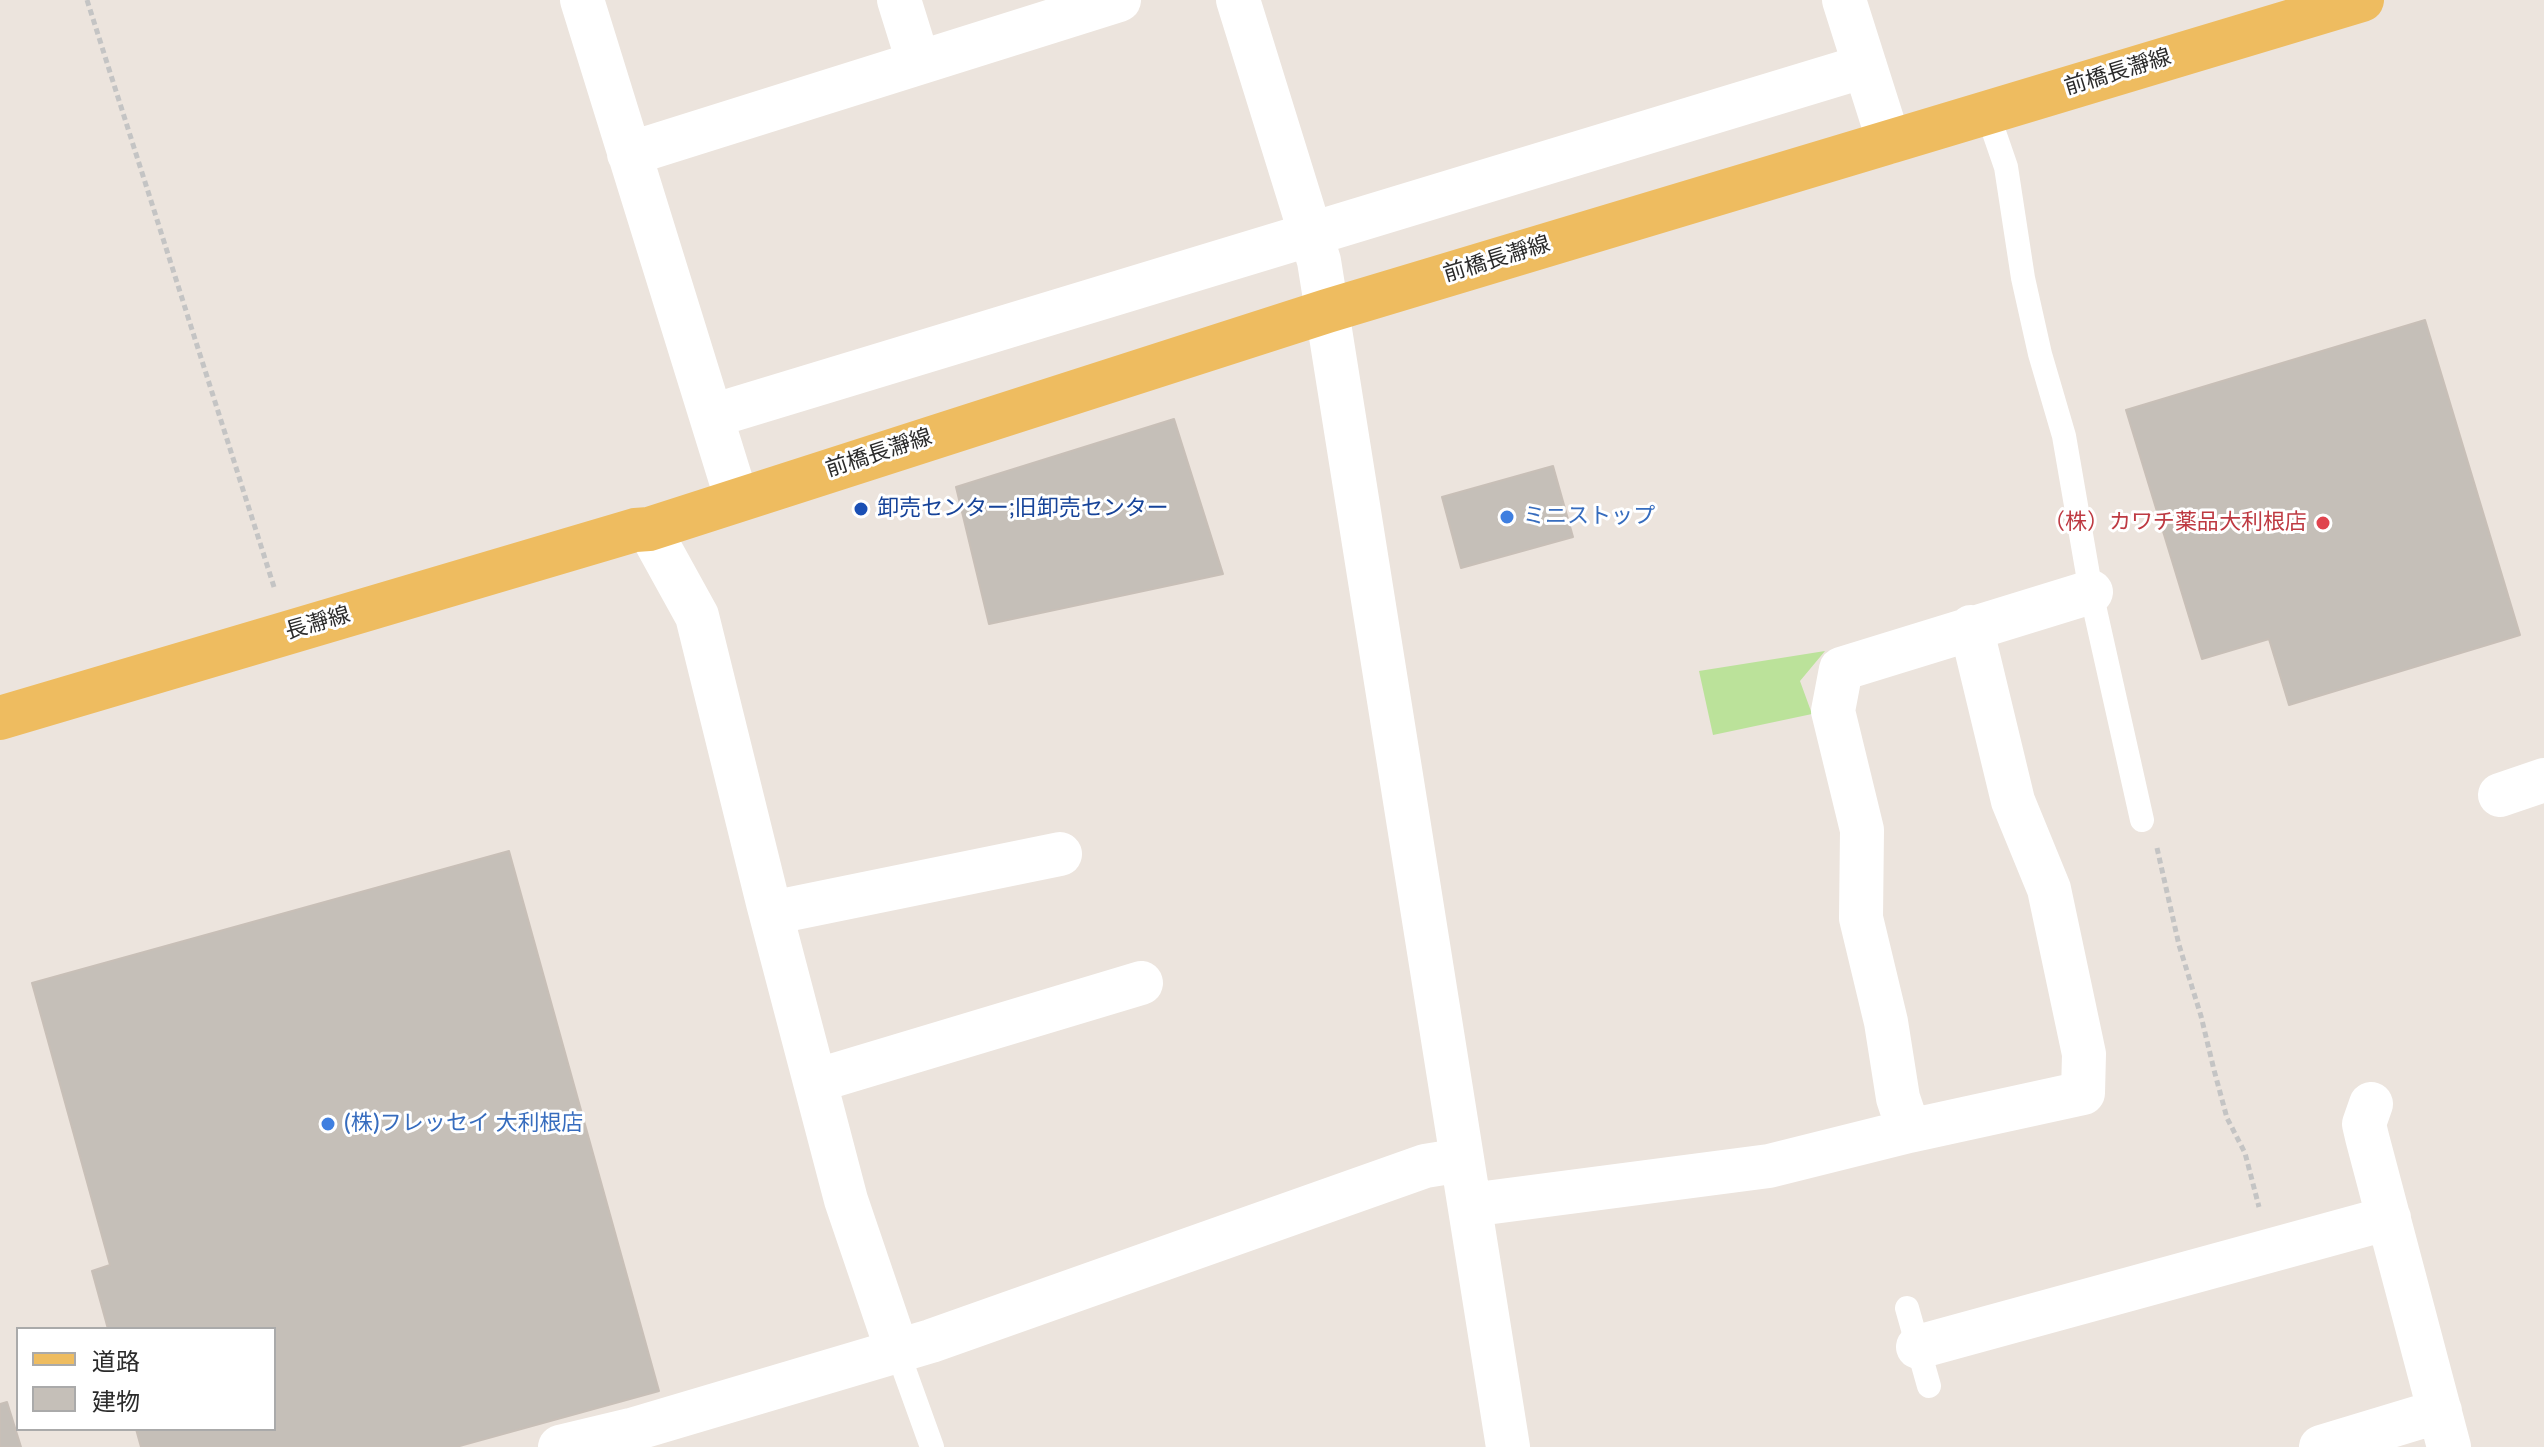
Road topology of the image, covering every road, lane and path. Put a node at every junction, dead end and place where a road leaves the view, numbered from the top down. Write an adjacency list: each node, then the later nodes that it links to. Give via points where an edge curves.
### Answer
1 (87, 0): 20 (path)
2 (582, 0): 12 (street)
3 (899, 0): 8 (street)
4 (1119, 0): 8 (street)
5 (1238, 0): 13 (street)
6 (1844, 0): 9 (street)
7 (2362, 0): 10 (main road, 前橋長瀞線)
8 (918, 61): 12 (street)
9 (1865, 66): 11 (street); 13 (street)
10 (1987, 112): 11 (main road, 前橋長瀞線); 18 (lane, via 2006,167 2023,278 2064,436)
11 (1889, 142): 14 (main road, 前橋長瀞線)
12 (629, 154): 15 (street)
13 (1311, 235): 14 (street); 15 (street)
14 (1327, 311): 16 (main road, 前橋長瀞線); 31 (street)
15 (712, 416): 16 (street)
16 (737, 500): 17 (main road, 前橋長瀞線)
17 (642, 530): 20 (main road, 長瀞線); 26 (street, via 697,616)
18 (2091, 592): 19 (street); 24 (lane)
19 (1971, 627): 30 (street, via 1841,669 1833,711 1862,830 1861,918); 30 (street, via 2013,801 2049,889 2084,1054 2083,1093)
20 (289, 633): 21 (main road, 長瀞線)
21 (0, 718)
22 (2544, 780): 23 (street)
23 (2500, 795)
24 (2142, 820): 34 (path, via 2154,836 2227,1118 2245,1153)
25 (1060, 854): 26 (street)
26 (771, 913): 28 (street)
27 (1141, 983): 28 (street)
28 (815, 1081): 36 (street, via 846,1200)
29 (2371, 1104): 33 (street, via 2364,1124)
30 (1909, 1131): 32 (street, via 1769,1166)
31 (1462, 1160): 32 (street); 36 (street, via 1425,1166)
32 (1470, 1205): 40 (street)
33 (2389, 1218): 34 (street); 37 (street)
34 (2270, 1251): 35 (street)
35 (1918, 1347)
36 (897, 1350): 38 (street); 39 (lane)
37 (2445, 1429): 41 (street)
38 (560, 1447)
39 (932, 1447)
40 (1508, 1447)
41 (2321, 1447)

